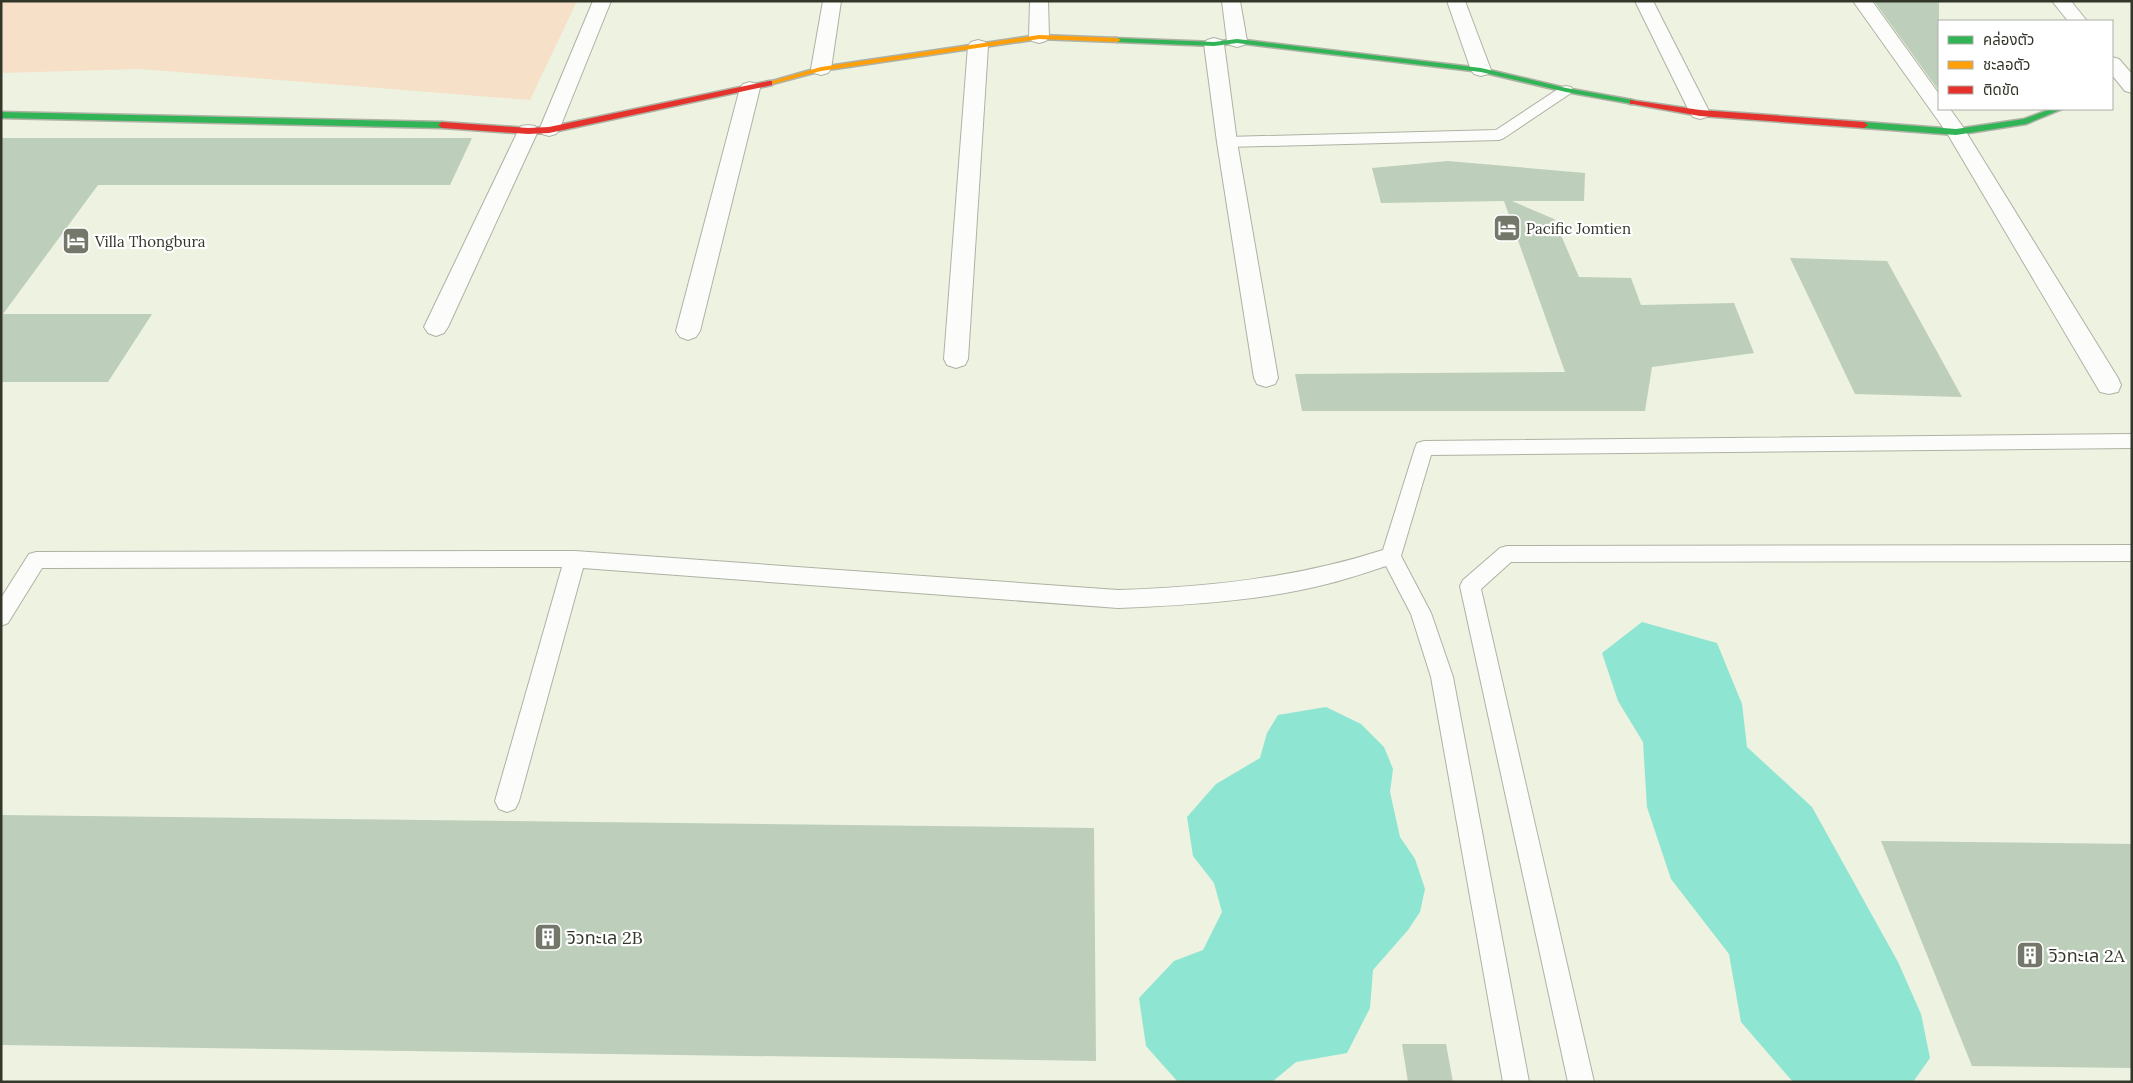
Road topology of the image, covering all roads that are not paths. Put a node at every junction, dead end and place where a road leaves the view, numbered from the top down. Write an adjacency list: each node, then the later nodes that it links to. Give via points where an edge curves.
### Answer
1 (602, 1): 25 (street)
2 (832, 1): 15 (street)
3 (1039, 1): 10 (street)
4 (1231, 1): 11 (street)
5 (1456, 1): 16 (street)
6 (1644, 1): 23 (street)
7 (1862, 1): 20 (street)
8 (2061, 1): 9 (street)
9 (2077, 20)
10 (1039, 38): 12 (street); 13 (street)
11 (1236, 42): 12 (street); 16 (street)
12 (1214, 44): 27 (street)
13 (978, 46): 15 (street); 30 (street)
14 (2113, 64): 17 (street)
15 (821, 69): 18 (street)
16 (1482, 70): 19 (street)
17 (2126, 84)
18 (750, 88): 25 (street); 29 (street)
19 (1566, 90): 23 (street); 27 (lane, via 1499,135)
20 (1938, 107)
21 (1940, 110): 26 (street)
22 (2055, 110): 26 (street, via 2026,121)
23 (1700, 113): 26 (street)
24 (1, 115): 25 (street)
25 (538, 130): 28 (street)
26 (1956, 132): 32 (street)
27 (1227, 142): 31 (street)
28 (436, 327)
29 (688, 331)
30 (956, 359)
31 (1266, 378)
32 (2109, 385)
33 (2132, 441): 35 (lane, via 1424,448)
34 (2132, 553): 40 (lane, via 1508,554 1470,586)
35 (1391, 556): 36 (lane, via 1322,577 1257,589 1185,597 1118,599); 39 (lane, via 1422,613 1442,677)
36 (575, 558): 37 (lane, via 36,560); 38 (lane)
37 (1, 617)
38 (507, 801)
39 (1516, 1082)
40 (1581, 1082)

